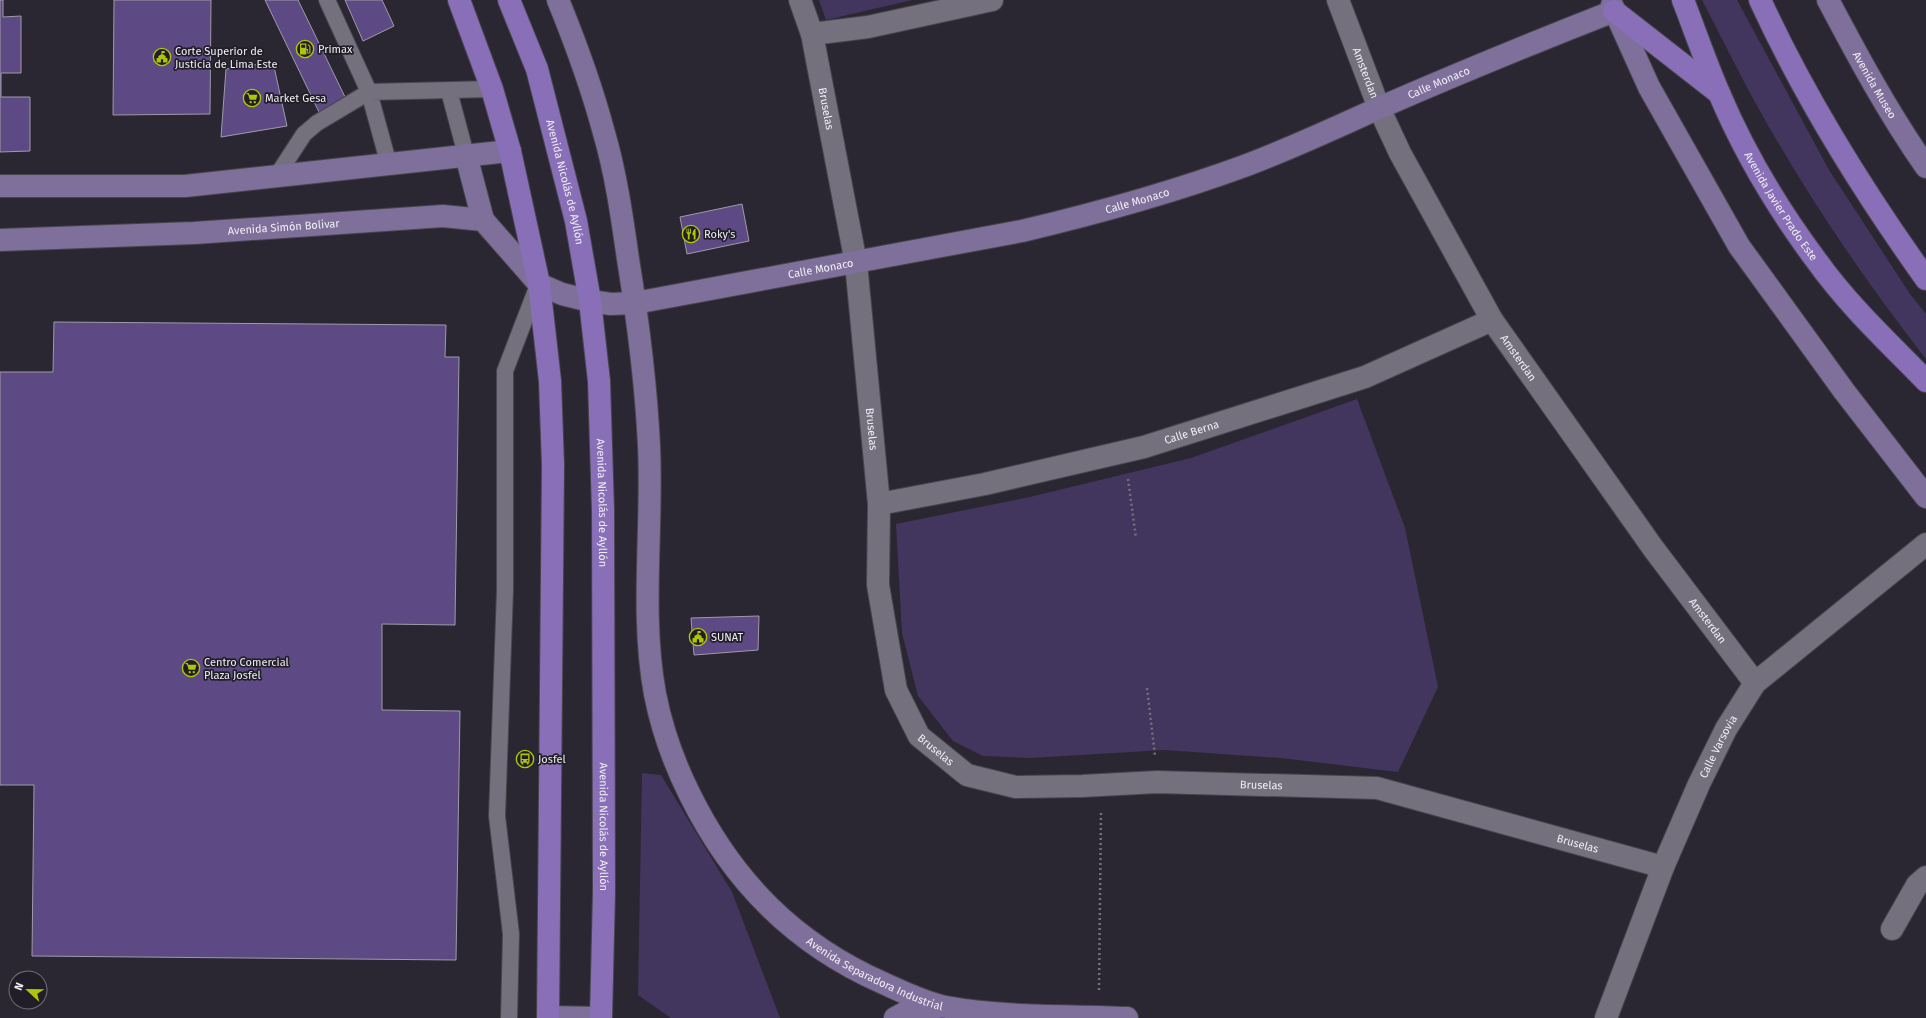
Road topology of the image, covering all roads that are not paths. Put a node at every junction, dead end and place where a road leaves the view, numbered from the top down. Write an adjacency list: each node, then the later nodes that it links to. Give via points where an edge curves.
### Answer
1 (327, 0): 15 (lane)
2 (459, 0): 13 (main road)
3 (509, 0): 29 (main road, Avenida Nicolás de Ayllón, via 538,69 576,221)
4 (558, 0): 30 (street, via 578,49 605,136 621,210)
5 (800, 0): 12 (street, Bruselas)
6 (992, 0): 12 (street, via 868,27)
7 (1338, 0): 17 (street, Amsterdan)
8 (1683, 0): 16 (main road, Avenida Javier Prado Este)
9 (1760, 0): 27 (main road, via 1807,91 1853,169)
10 (1828, 0): 21 (street, Avenida Museo, via 1885,102)
11 (1612, 6): 16 (main road); 17 (street, Calle Monaco); 33 (street, via 1648,87 1739,246 1844,391)
12 (812, 34): 26 (street, Bruselas)
13 (492, 89): 14 (lane); 18 (main road)
14 (449, 91): 15 (lane); 19 (lane)
15 (369, 92): 20 (lane); 22 (lane, via 317,122 304,134)
16 (1719, 93): 32 (main road, Avenida Javier Prado Este, via 1758,172 1816,261 1856,310)
17 (1379, 108): 26 (street, Calle Monaco, via 1303,143 1137,202 1022,231); 31 (street, Amsterdan, via 1400,153)
18 (510, 151): 19 (street); 28 (main road)
19 (466, 155): 20 (street); 24 (street)
20 (389, 165): 22 (street)
21 (1926, 167)
22 (276, 177): 23 (street, via 185,186)
23 (0, 186)
24 (482, 220): 25 (street, Avenida Simón Bolivar, via 443,216 194,233); 28 (street)
25 (0, 240)
26 (856, 263): 30 (street, Calle Monaco); 34 (street, Bruselas)
27 (1926, 279)
28 (539, 284): 29 (street, Calle Monaco, via 562,294); 41 (lane, via 505,371 504,590 497,816 511,934); 42 (main road, via 550,381 553,465)
29 (590, 301): 30 (street, Calle Monaco, via 611,304); 43 (main road, Avenida Nicolás de Ayllón, via 599,381 603,510 604,892)
30 (635, 303): 40 (street, Avenida Separadora Industrial, via 649,446 648,632 655,694 671,752 701,817 722,851 759,897 782,920 806,940 867,976 904,993)
31 (1492, 320): 34 (street, Calle Berna, via 1365,377 1124,452 985,484); 36 (street, Amsterdan, via 1653,548)
32 (1926, 381)
33 (1926, 497)
34 (879, 504): 37 (street, Bruselas, via 879,592 896,690 919,736 967,775 1016,787 1101,786 1157,782 1377,788)
35 (1926, 544): 36 (street, Calle Varsovia)
36 (1755, 683): 37 (street, Calle Varsovia, via 1726,729)
37 (1663, 867): 46 (street, Calle Varsovia)
38 (1926, 877): 39 (street, via 1917,885)
39 (1892, 929)
40 (943, 1006): 44 (street, via 910,1010); 45 (street, Avenida Separadora Industrial, via 1016,1016)
41 (509, 1018)
42 (547, 1018): 43 (street)
43 (601, 1018)
44 (895, 1018)
45 (1127, 1018)
46 (1606, 1018)

